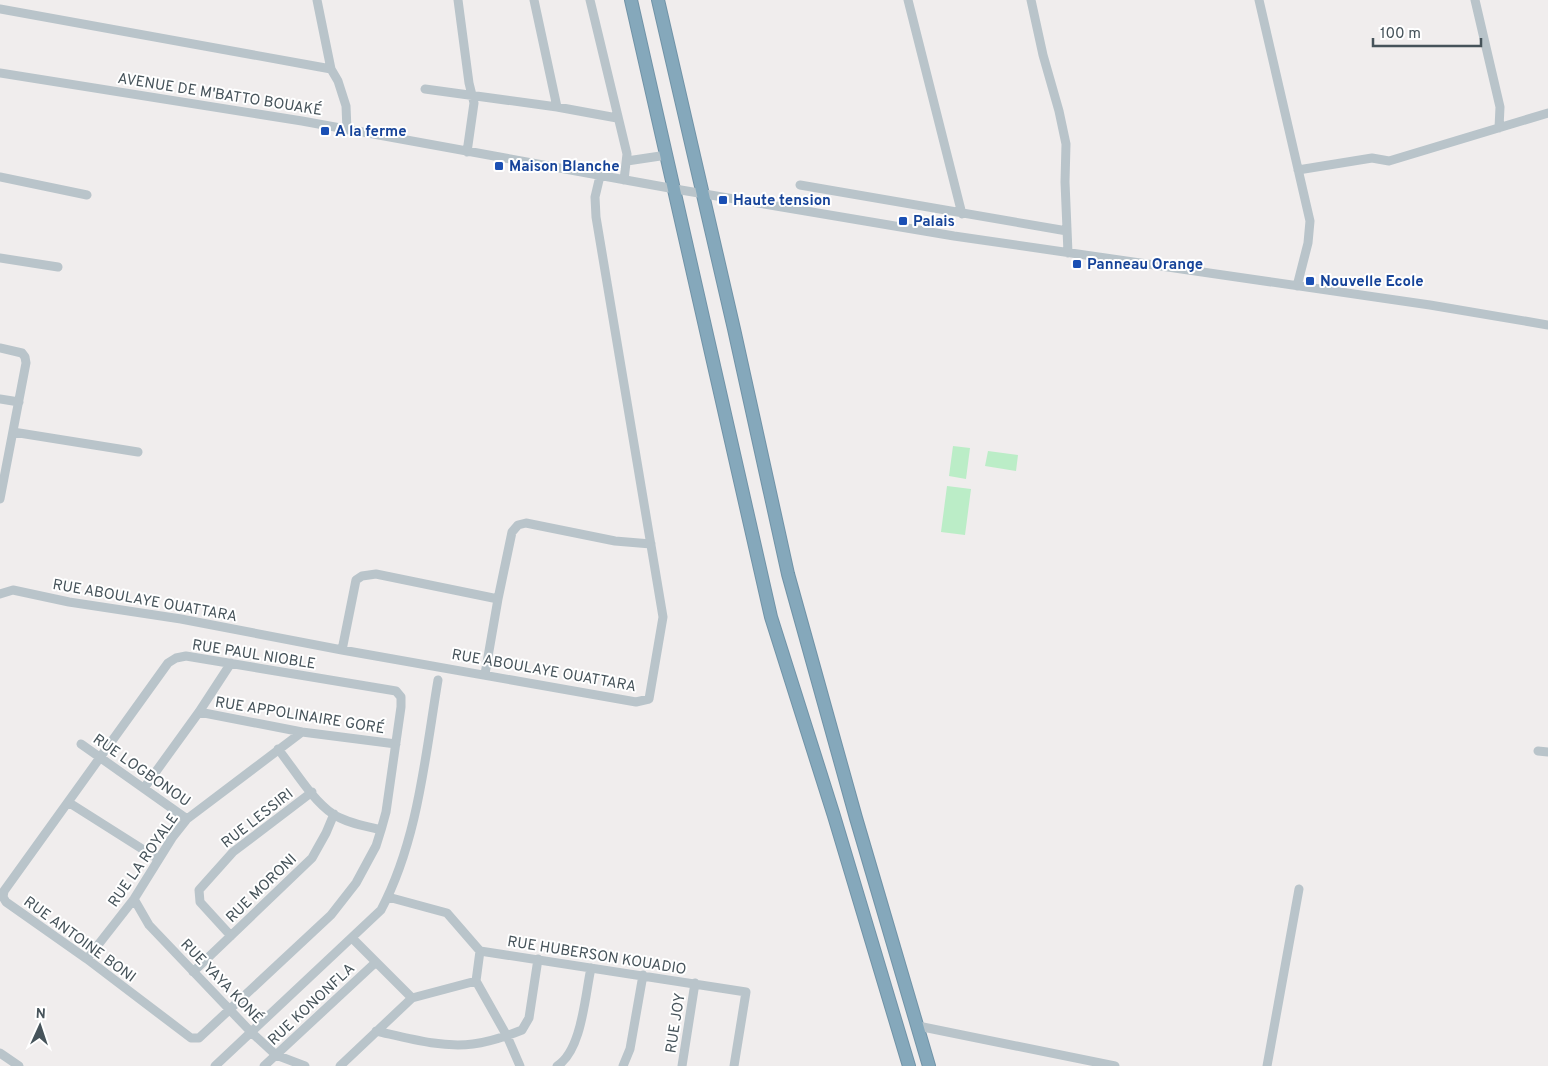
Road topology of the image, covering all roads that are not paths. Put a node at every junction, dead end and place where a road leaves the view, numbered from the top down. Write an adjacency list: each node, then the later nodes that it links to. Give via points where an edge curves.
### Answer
1 (317, 0): 12 (street)
2 (458, 0): 15 (street)
3 (534, 0): 16 (street)
4 (590, 0): 18 (street)
5 (631, 0): 22 (highway)
6 (658, 0): 31 (highway)
7 (908, 0): 32 (street)
8 (1031, 0): 33 (street, via 1066,144)
9 (1259, 0): 24 (street)
10 (1475, 0): 19 (street, via 1500,107)
11 (0, 9): 12 (street)
12 (331, 69): 20 (street, via 346,106)
13 (0, 73): 20 (street, AVENUE DE M'BATTO BOUAKÉ)
14 (425, 89): 15 (street)
15 (472, 95): 16 (street); 21 (street, via 474,103)
16 (557, 107): 18 (street)
17 (1548, 113): 19 (street)
18 (618, 118): 23 (street)
19 (1499, 128): 24 (street, via 1388,161 1372,158)
20 (348, 130): 21 (street, AVENUE DE M'BATTO BOUAKÉ)
21 (467, 152): 25 (street, AVENUE DE M'BATTO BOUAKÉ)
22 (667, 154): 23 (street); 29 (highway)
23 (627, 161): 27 (street)
24 (1298, 170): 37 (street, via 1310,221)
25 (600, 176): 27 (street, AVENUE DE M'BATTO BOUAKÉ); 45 (street, RUE ABOULAYE OUATTARA, via 594,197 596,217)
26 (0, 177): 30 (street)
27 (624, 180): 29 (street, AVENUE DE M'BATTO BOUAKÉ)
28 (800, 185): 32 (street)
29 (675, 189): 31 (street, AVENUE DE M'BATTO BOUAKÉ); 99 (highway, via 771,617)
30 (88, 194)
31 (703, 194): 34 (street, AVENUE DE M'BATTO BOUAKÉ); 83 (highway, via 788,574)
32 (962, 214): 33 (street)
33 (1067, 231): 34 (street)
34 (1068, 253): 37 (street, AVENUE DE M'BATTO BOUAKÉ)
35 (0, 258): 36 (street)
36 (58, 267)
37 (1297, 286): 38 (street, AVENUE DE M'BATTO BOUAKÉ)
38 (1548, 325)
39 (0, 348): 41 (street, via 22,352 25,357)
40 (0, 399): 41 (street)
41 (19, 402): 42 (street)
42 (13, 432): 43 (street); 44 (street)
43 (138, 452)
44 (0, 499)
45 (652, 544): 47 (street, via 615,541 526,523 518,525 512,532); 50 (street, RUE ABOULAYE OUATTARA, via 663,617 650,699 636,702)
46 (0, 594): 48 (street, RUE ABOULAYE OUATTARA, via 13,590)
47 (498, 599): 48 (street, via 376,574 362,576 356,580); 50 (street)
48 (342, 650): 50 (street, RUE ABOULAYE OUATTARA)
49 (231, 663): 52 (street); 55 (street, RUE PAUL NIOBLE, via 396,691 402,707); 59 (street, RUE PAUL NIOBLE, via 186,656 168,663)
50 (485, 674)
51 (438, 680): 68 (street, via 411,835)
52 (200, 712): 53 (street, RUE APPOLINAIRE GORÉ); 60 (street)
53 (302, 732): 55 (street, RUE APPOLINAIRE GORÉ); 56 (street, RUE LA ROYALE)
54 (81, 744): 59 (street, RUE LOGBONOU)
55 (396, 744): 65 (street, RUE ANTOINE BONI)
56 (278, 749): 61 (street); 64 (street, RUE LA ROYALE)
57 (1538, 751): 58 (street)
58 (1548, 752)
59 (101, 757): 60 (street, RUE LOGBONOU); 62 (street, RUE ANTOINE BONI)
60 (144, 788): 64 (street, RUE LOGBONOU)
61 (312, 792): 63 (street); 70 (street, RUE LESSIRI, via 233,852 199,890 200,902)
62 (68, 802): 66 (street); 73 (street, RUE ANTOINE BONI, via 4,891 3,897)
63 (334, 814): 65 (street); 70 (street, RUE MORONI, via 312,858)
64 (187, 819): 66 (street, RUE LA ROYALE)
65 (381, 830): 82 (street, RUE ANTOINE BONI, via 356,883 331,915)
66 (158, 859): 69 (street, RUE LA ROYALE)
67 (1300, 889): 102 (street)
68 (388, 897): 71 (street, via 381,910); 72 (street, via 447,914)
69 (134, 899): 73 (street, RUE LA ROYALE); 77 (street, RUE YAYA KONÉ, via 149,925)
70 (231, 936): 77 (street, RUE MORONI)
71 (352, 938): 75 (street); 85 (street)
72 (480, 951): 74 (street, RUE HUBERSON KOUADIO); 79 (street)
73 (88, 959): 82 (street, RUE ANTOINE BONI, via 191,1038 199,1038)
74 (538, 959): 76 (street, RUE HUBERSON KOUADIO); 86 (street, via 529,1018 522,1030)
75 (376, 962): 81 (street); 88 (street, RUE KONONFLA)
76 (591, 968): 78 (street, RUE HUBERSON KOUADIO); 95 (street, via 578,1037 564,1062)
77 (193, 972): 82 (street, RUE YAYA KONÉ)
78 (643, 975): 80 (street, RUE HUBERSON KOUADIO); 96 (street, via 630,1049)
79 (476, 981): 81 (street); 86 (street)
80 (695, 984): 97 (street, RUE JOY); 98 (street, RUE HUBERSON KOUADIO, via 746,992)
81 (412, 998): 84 (street)
82 (230, 1009): 85 (street, RUE YAYA KONÉ)
83 (918, 1026): 100 (highway); 101 (street)
84 (376, 1031): 86 (street, via 451,1045 473,1044); 93 (street)
85 (252, 1032): 88 (street, RUE YAYA KONÉ); 90 (street)
86 (507, 1036): 94 (street)
87 (0, 1053): 89 (street)
88 (276, 1055): 91 (street, RUE KONONFLA); 92 (street, RUE YAYA KONÉ)
89 (19, 1066)
90 (215, 1066)
91 (264, 1066)
92 (305, 1066)
93 (340, 1066)
94 (520, 1066)
95 (557, 1066)
96 (623, 1066)
97 (682, 1066)
98 (734, 1066)
99 (909, 1066)
100 (929, 1066)
101 (1115, 1066)
102 (1266, 1066)

